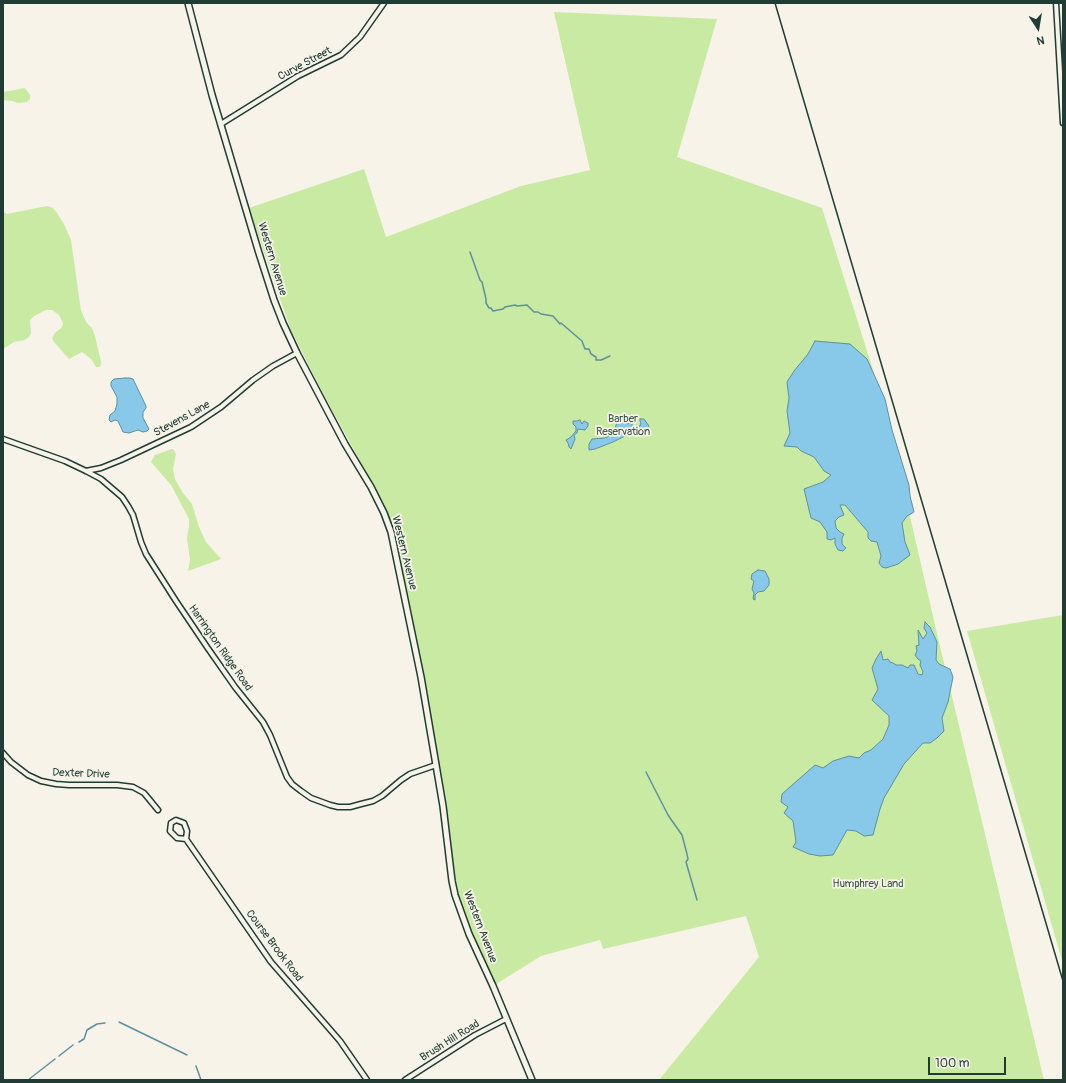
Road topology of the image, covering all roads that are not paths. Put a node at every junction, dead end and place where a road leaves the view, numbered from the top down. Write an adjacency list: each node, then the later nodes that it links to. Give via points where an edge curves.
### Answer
1 (188, 3): 5 (street, Western Avenue)
2 (384, 3): 5 (street, Curve Street, via 360,37 341,55 298,76)
3 (1056, 3): 4 (street)
4 (1063, 123)
5 (221, 124): 6 (street, Western Avenue, via 274,300)
6 (297, 353): 8 (street, Stevens Lane, via 273,366 191,427 121,460 101,468); 10 (street, Western Avenue, via 371,487 391,532)
7 (3, 439): 8 (street, Harrington Ridge Road)
8 (86, 470): 10 (street, Harrington Ridge Road, via 112,487 128,506 146,554 235,687 263,722 292,784 318,802 350,807 373,801 410,774)
9 (3, 753): 11 (street, Dexter Drive, via 22,771 41,781 70,785 133,787 144,793)
10 (436, 765): 13 (street, Western Avenue, via 455,895)
11 (158, 810)
12 (186, 839): 12 (street, Course Brook Road, via 177,838 170,831 171,823 176,820 184,823); 14 (street, Course Brook Road, via 271,962 327,1026)
13 (506, 1019): 15 (street, Brush Hill Road, via 475,1035); 16 (street, Western Avenue)
14 (367, 1080)
15 (405, 1080)
16 (532, 1080)

